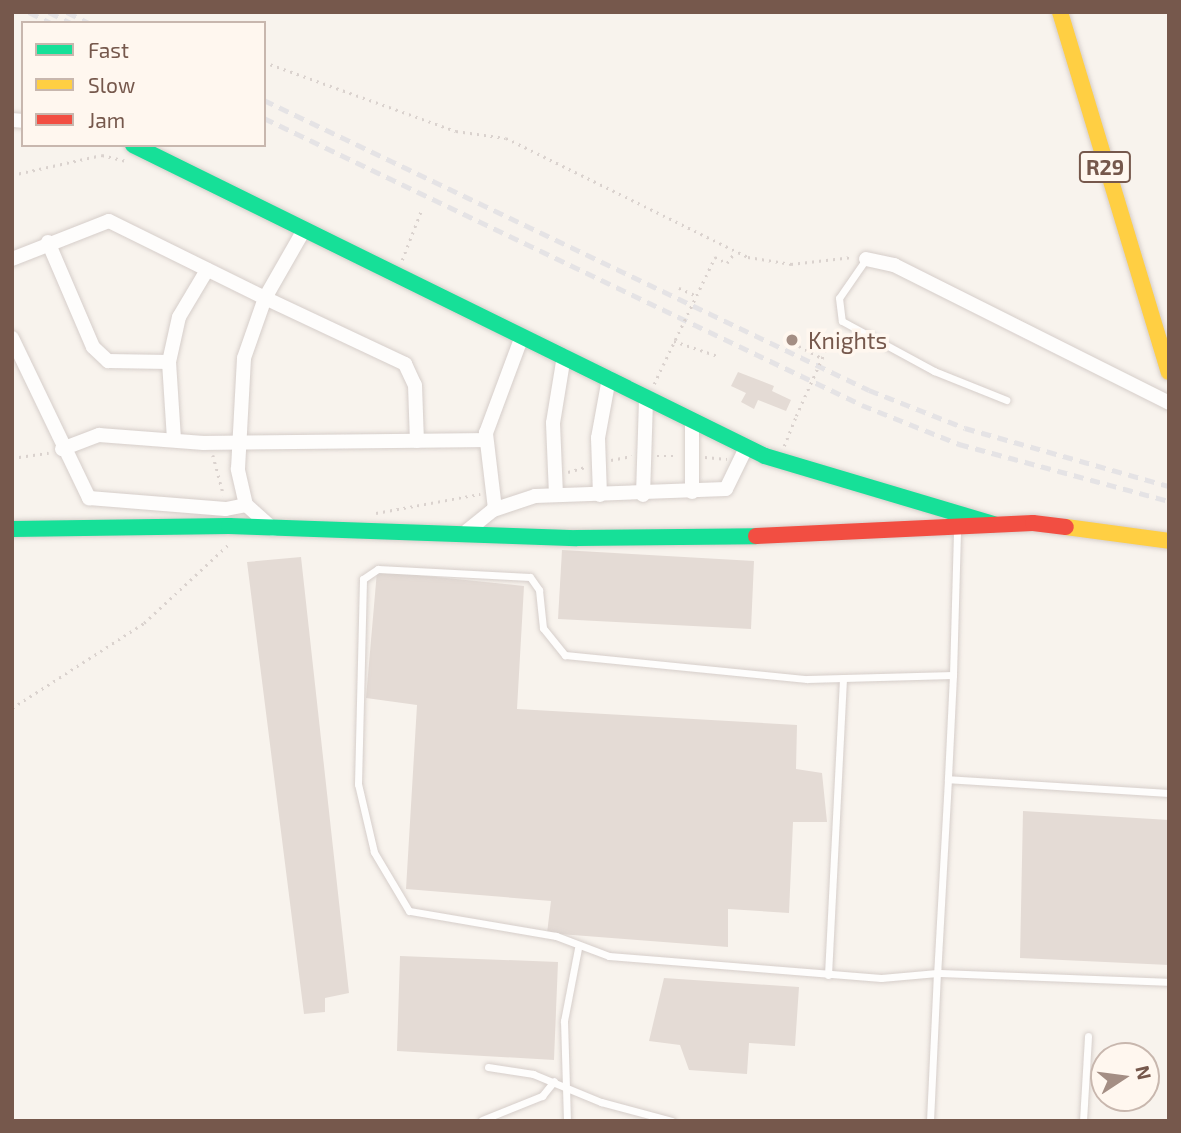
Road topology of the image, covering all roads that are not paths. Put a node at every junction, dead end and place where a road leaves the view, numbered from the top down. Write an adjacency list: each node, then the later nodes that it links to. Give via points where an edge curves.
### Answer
1 (1060, 12): 13 (street, R29)
2 (137, 147): 3 (street)
3 (304, 230): 8 (street); 9 (street)
4 (48, 242): 5 (street); 7 (street, via 109,221 146,234); 12 (street, via 101,356)
5 (12, 259)
6 (866, 259): 16 (lane, via 839,298 842,321 933,371); 17 (street, via 894,265)
7 (207, 270): 8 (street); 12 (street, via 179,317)
8 (265, 298): 21 (street, via 405,363 415,385); 22 (street, via 244,358)
9 (522, 336): 11 (street); 20 (street, via 495,395)
10 (12, 338): 24 (street)
11 (564, 356): 14 (street); 26 (street, via 554,411)
12 (169, 362): 19 (street)
13 (1169, 372)
14 (609, 378): 15 (street); 27 (street, via 598,438)
15 (646, 398): 18 (street); 28 (street)
16 (1006, 400)
17 (1169, 403)
18 (692, 421): 23 (street); 25 (street)
19 (174, 440): 22 (street); 24 (street, via 99,435)
20 (485, 440): 21 (street); 30 (street)
21 (416, 442): 22 (street)
22 (240, 444): 29 (street)
23 (746, 448): 25 (street, via 726,489); 31 (street)
24 (62, 449): 29 (street, via 89,498 226,509)
25 (692, 492): 28 (street)
26 (556, 495): 27 (street); 30 (street)
27 (600, 495): 28 (street)
28 (643, 495)
29 (246, 505): 33 (street)
30 (495, 509): 34 (street)
31 (997, 525): 35 (street); 36 (street, via 1109,529)
32 (12, 529): 33 (street)
33 (273, 529): 34 (street)
34 (467, 531): 35 (street, via 577,538)
35 (957, 531): 37 (lane)
36 (1169, 541)
37 (953, 675): 38 (lane); 39 (lane)
38 (843, 678): 41 (lane, via 565,655 543,628 539,590 530,577 513,572 378,569 363,579 358,784 374,852 392,891 409,911 427,917 523,929); 43 (lane)
39 (948, 779): 40 (lane); 42 (lane)
40 (1169, 793)
41 (578, 948): 43 (lane); 48 (lane, via 564,1021)
42 (937, 972): 43 (lane, via 922,978); 44 (lane); 52 (lane)
43 (828, 975)
44 (1169, 982)
45 (1088, 1036): 53 (lane)
46 (488, 1067): 47 (lane)
47 (554, 1081): 48 (lane); 49 (lane, via 542,1096)
48 (565, 1084): 50 (lane); 51 (lane, via 601,1102)
49 (482, 1119)
50 (567, 1121)
51 (672, 1121)
52 (930, 1121)
53 (1083, 1121)

